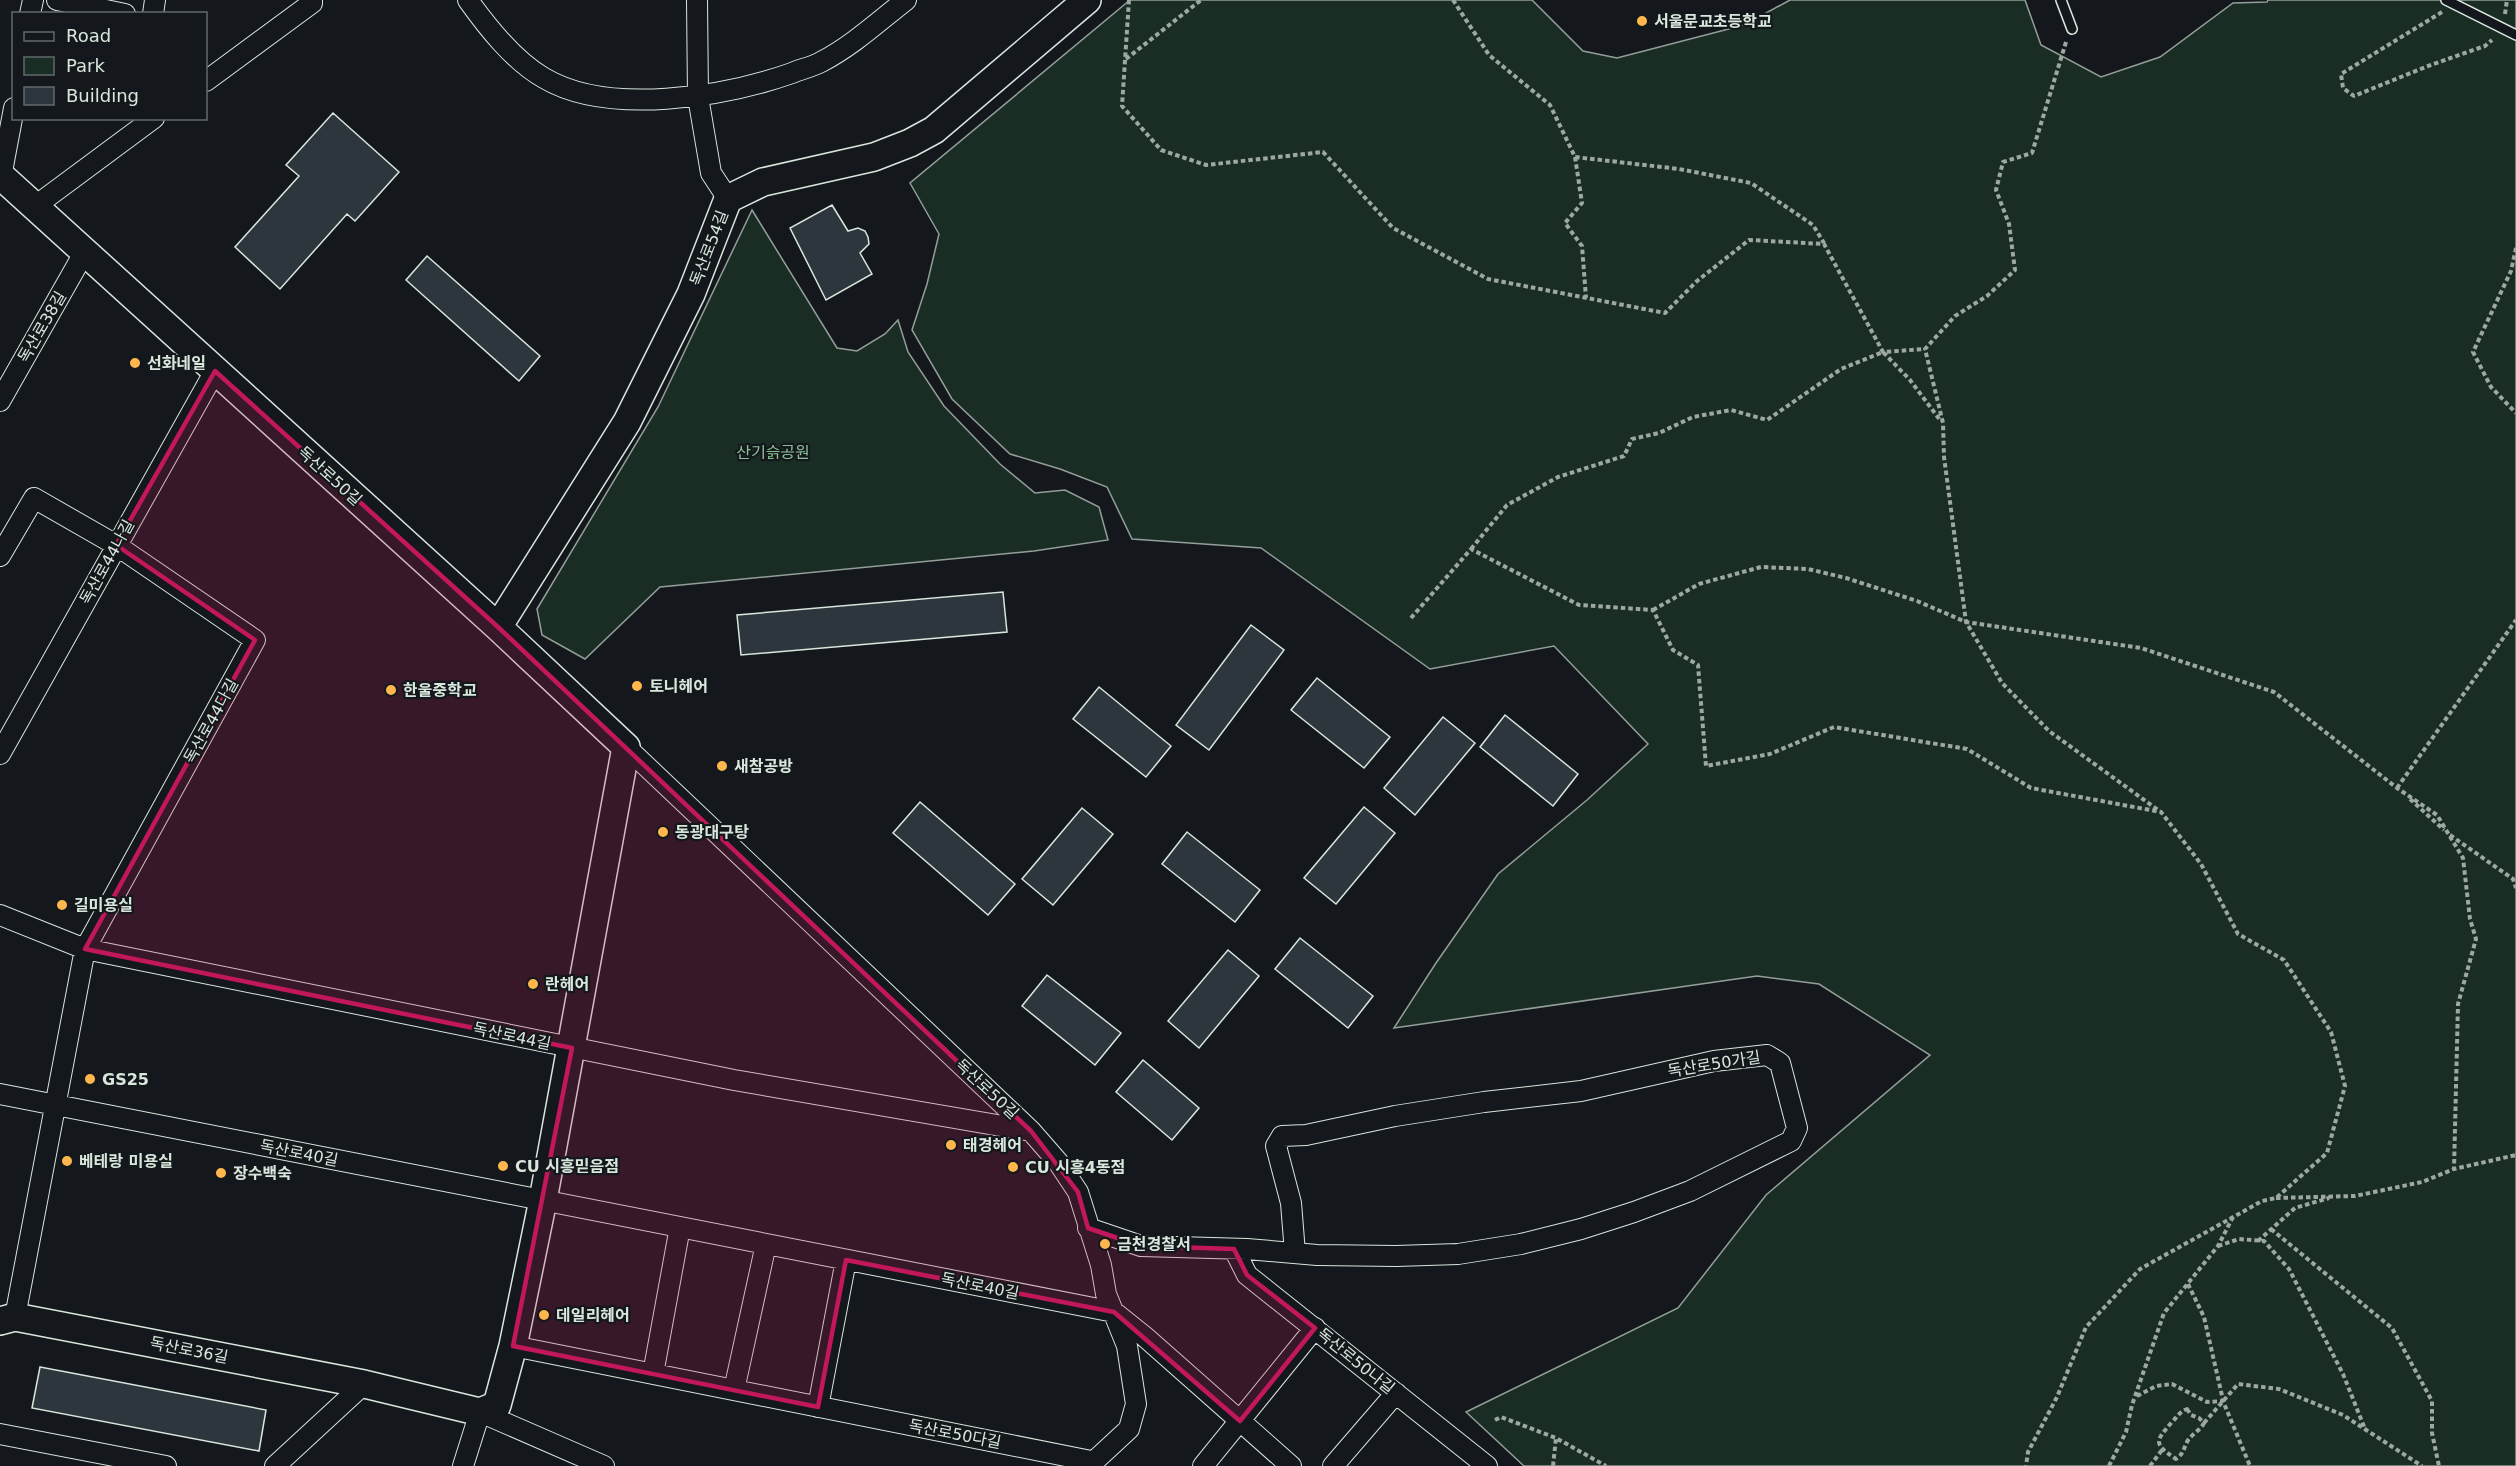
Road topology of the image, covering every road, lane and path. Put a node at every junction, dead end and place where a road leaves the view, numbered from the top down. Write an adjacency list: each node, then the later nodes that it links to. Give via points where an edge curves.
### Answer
1 (57, 0): 13 (street)
2 (468, 0): 19 (street, via 515,56 543,78 572,91 619,99)
3 (697, 0): 19 (street)
4 (906, 0): 19 (street, via 821,62 756,86)
5 (1088, 0): 25 (street, 독산로54길, via 934,130 874,157 763,182)
6 (1129, 0): 17 (path)
7 (1201, 0): 17 (path)
8 (1453, 0): 23 (path, via 1489,55 1550,105)
9 (2061, 0): 14 (lane)
10 (2507, 0): 15 (path)
11 (312, 1): 18 (street)
12 (2449, 3): 15 (lane); 15 (path, via 2341,74 2343,88 2354,96 2485,46)
13 (115, 12)
14 (2072, 29): 31 (path, via 2032,153 2003,162 1996,190 2009,224 2015,270 1987,296 1955,316)
15 (2503, 29): 16 (lane)
16 (2516, 35)
17 (1125, 60): 30 (path, via 1122,106 1161,150 1206,165 1323,152 1393,228 1488,279)
18 (207, 80)
19 (698, 97): 25 (street, via 711,172)
20 (12, 118): 24 (street)
21 (149, 120): 22 (street)
22 (130, 128): 26 (street)
23 (1575, 157): 27 (path, via 1751,183 1813,225); 30 (path, via 1582,203 1565,223 1582,246)
24 (1, 176): 26 (street, 독산로50길)
25 (728, 199): 44 (street, 독산로54길, via 692,294 632,412)
26 (34, 207): 29 (street, 독산로50길)
27 (1824, 244): 30 (path, via 1749,240 1697,281 1665,313); 32 (path)
28 (2516, 248): 35 (path, via 2511,271 2473,352 2491,387)
29 (84, 253): 33 (street, 독산로50길); 34 (street, 독산로38길)
30 (1586, 298)
31 (1925, 349): 32 (path); 36 (path)
32 (1883, 352): 36 (path); 38 (path, via 1841,369 1767,420 1731,410 1693,417 1659,433 1632,439 1624,456 1558,477 1507,505)
33 (215, 371): 37 (street, 독산로44나길); 44 (street, 독산로50길)
34 (0, 402)
35 (2516, 413)
36 (1943, 423): 43 (path)
37 (116, 546): 39 (street, via 34,498); 46 (street, 독산로44나길); 52 (street, 독산로44다길, via 255,640)
38 (1471, 549): 40 (path, via 1579,605); 41 (path)
39 (0, 556)
40 (1653, 610): 43 (path, via 1699,584 1761,567 1808,569 1846,578); 48 (path, via 1672,650 1698,665 1706,766 1770,754 1834,727 1967,749 2031,788)
41 (1411, 618)
42 (2516, 620): 47 (path)
43 (1966, 622): 47 (path, via 2141,648 2274,692); 48 (path, via 2002,683 2049,731)
44 (498, 627): 45 (street, 독산로50길)
45 (626, 747): 53 (street); 56 (street, 독산로50길)
46 (0, 754)
47 (2397, 788): 49 (path, via 2437,815)
48 (2161, 812): 60 (path, via 2201,864 2238,934 2284,960 2331,1032 2345,1086 2327,1153)
49 (2448, 833): 50 (path, via 2513,879); 58 (path, via 2463,858 2475,939 2458,1004)
50 (2516, 888)
51 (0, 915): 52 (street, 독산로44길)
52 (85, 949): 53 (street, 독산로44길); 55 (street)
53 (572, 1048): 56 (street, 독산로44길); 61 (street)
54 (0, 1094): 55 (street, 독산로40길)
55 (56, 1105): 61 (street, 독산로40길); 74 (street, 독산로36길)
56 (1031, 1131): 64 (street, 독산로50길, via 1078,1192)
57 (2516, 1155): 58 (path)
58 (2454, 1169): 59 (path, via 2422,1182 2355,1196)
59 (2335, 1196): 60 (path); 65 (path, via 2295,1208)
60 (2276, 1198): 62 (path, via 2262,1200)
61 (543, 1200): 63 (street, 독산로40길); 76 (street)
62 (2234, 1215): 68 (path); 103 (path, via 2140,1269 2086,1327 2057,1397 2028,1452)
63 (680, 1227): 67 (street, 독산로40길); 77 (street)
64 (1088, 1228): 69 (street, 독산로50가길, via 1141,1246); 73 (street, 독산로50길)
65 (2271, 1229): 66 (path); 108 (path, via 2392,1328 2432,1401 2432,1432)
66 (2259, 1241): 68 (path, via 2239,1239); 88 (path, via 2264,1241 2289,1269 2343,1374)
67 (766, 1244): 71 (street, 독산로40길); 79 (street)
68 (2218, 1246): 72 (path)
69 (1234, 1249): 70 (street, 독산로50가길); 75 (street, 독산로50나길, via 1248,1275)
70 (1295, 1253): 70 (street, 독산로50가길, via 1458,1254 1581,1229 1690,1191 1791,1141 1797,1128 1780,1063 1767,1055 1714,1061 1581,1091 1484,1102 1282,1136 1276,1146 1291,1203)
71 (846, 1260): 73 (street, 독산로40길); 83 (street)
72 (2188, 1284): 81 (path, via 2164,1313); 82 (path, via 2204,1317)
73 (1114, 1312): 86 (street); 93 (street, 독산로50다길, via 1127,1346 1136,1404 1129,1430)
74 (8, 1319): 78 (street, 독산로36길)
75 (1315, 1328): 80 (street, 독산로50나길); 86 (street)
76 (513, 1346): 77 (street); 84 (street, via 497,1405)
77 (653, 1374): 79 (street)
78 (364, 1384): 84 (street, 독산로36길); 96 (street)
79 (734, 1390): 83 (street)
80 (1396, 1393): 92 (street, 독산로50나길); 100 (street)
81 (2137, 1396): 82 (path, via 2156,1386 2172,1384 2207,1402); 104 (path, via 2126,1432)
82 (2223, 1401): 87 (path); 88 (path, via 2238,1384 2279,1389 2343,1415); 106 (path)
83 (818, 1407): 93 (street, 독산로50다길)
84 (480, 1412): 94 (street, 독산로36길); 97 (street)
85 (1495, 1420): 90 (path, via 1501,1417)
86 (1240, 1421): 98 (street); 99 (street)
87 (2204, 1423): 91 (path, via 2176,1459); 91 (path, via 2187,1409 2179,1413 2160,1434)
88 (2365, 1430): 107 (path)
89 (0, 1434): 95 (street)
90 (1556, 1438): 101 (path); 102 (path)
91 (2162, 1449): 105 (path)
92 (1477, 1463)
93 (1090, 1464)
94 (599, 1465)
95 (166, 1466)
96 (275, 1466)
97 (463, 1466)
98 (1203, 1466)
99 (1291, 1466)
100 (1333, 1466)
101 (1553, 1466)
102 (1606, 1466)
103 (2026, 1466)
104 (2109, 1466)
105 (2151, 1466)
106 (2250, 1466)
107 (2422, 1466)
108 (2439, 1466)

